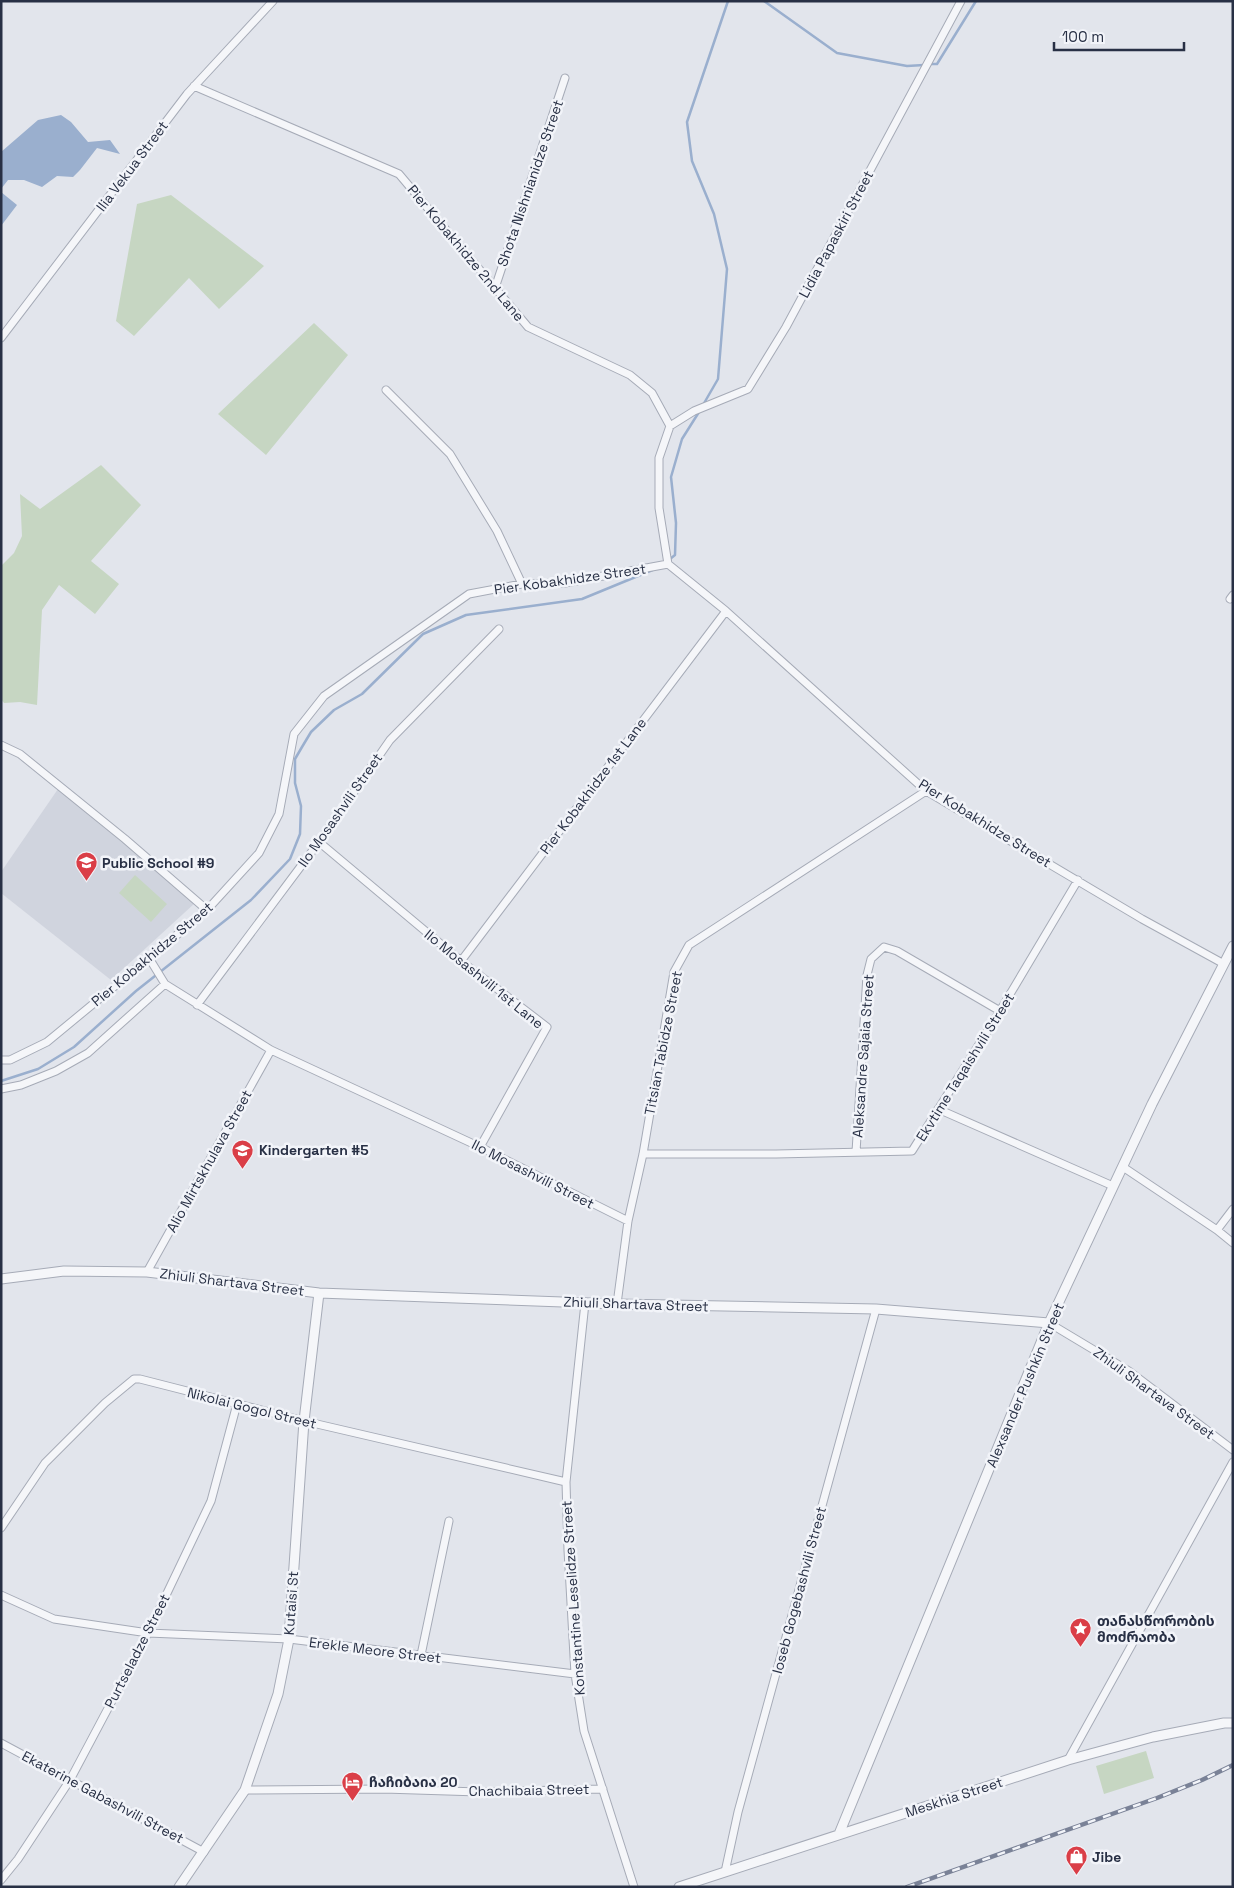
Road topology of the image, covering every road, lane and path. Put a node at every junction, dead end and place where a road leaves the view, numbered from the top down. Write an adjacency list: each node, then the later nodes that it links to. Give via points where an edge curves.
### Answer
1 (273, 1): 4 (street, Ilia Vekua Street)
2 (961, 1): 8 (street, Lidia Papaskiri Street, via 786,327 748,389 694,411)
3 (566, 78): 5 (street, Shota Nishnianidze Street)
4 (194, 86): 5 (street, Pier Kobakhidze 2nd Lane, via 398,174); 6 (street, Ilia Vekua Street)
5 (495, 288): 8 (street, Pier Kobakhidze 2nd Lane, via 528,326 630,375 652,393)
6 (1, 338)
7 (386, 390): 10 (street, via 450,454 497,532)
8 (670, 426): 9 (street, via 659,458 659,508)
9 (668, 564): 10 (street, Pier Kobakhidze Street, via 565,583); 11 (street, Pier Kobakhidze Street)
10 (522, 584): 17 (street, Pier Kobakhidze Street, via 469,594 324,696 294,734 279,814 259,853)
11 (726, 611): 14 (street, Pier Kobakhidze Street); 20 (street, Pier Kobakhidze 1st Lane)
12 (499, 629): 15 (street, Ilo Mosashvili Street, via 390,740)
13 (1, 745): 17 (street, via 28,760)
14 (926, 790): 16 (street, Pier Kobakhidze Street); 31 (street, Titsian Tabidze Street, via 689,945 674,972)
15 (319, 842): 20 (street, Ilo Mosashvili 1st Lane); 23 (street, Ilo Mosashvili Street)
16 (1078, 880): 21 (street, Pier Kobakhidze Street); 24 (street, Ekvtime Taqaishvili Street)
17 (207, 910): 19 (street, Pier Kobakhidze Street)
18 (1233, 946): 21 (street, Alexsander Pushkin Street)
19 (149, 958): 22 (street); 26 (street, Pier Kobakhidze Street, via 47,1042 10,1060)
20 (461, 961): 29 (street, Ilo Mosashvili 1st Lane, via 547,1027)
21 (1224, 964): 32 (street, Alexsander Pushkin Street)
22 (164, 983): 23 (street, Ilo Mosashvili Street); 27 (street, via 88,1053 56,1071 22,1085)
23 (197, 1005): 25 (street, Ilo Mosashvili Street)
24 (1000, 1011): 28 (street, Ekvtime Taqaishvili Street); 30 (street, Aleksandre Sajaia Street, via 897,951 884,947 871,959 867,976)
25 (271, 1050): 29 (street, Ilo Mosashvili Street); 38 (street, Alio Mirtskhulava Street)
26 (1, 1060)
27 (1, 1089)
28 (938, 1109): 30 (street, Ekvtime Taqaishvili Street, via 912,1151); 33 (street)
29 (480, 1147): 35 (street, Ilo Mosashvili Street)
30 (856, 1152): 31 (street, Ekvtime Taqaishvili Street)
31 (643, 1154): 35 (street, Titsian Tabidze Street)
32 (1122, 1167): 33 (street, Alexsander Pushkin Street); 36 (street)
33 (1113, 1186): 44 (street, Alexsander Pushkin Street)
34 (1233, 1210): 36 (street)
35 (628, 1222): 42 (street, Titsian Tabidze Street)
36 (1217, 1230): 37 (street)
37 (1233, 1243)
38 (147, 1272): 39 (street, Zhiuli Shartava Street, via 64,1271); 40 (street, Zhiuli Shartava Street)
39 (1, 1279)
40 (319, 1293): 41 (street, Zhiuli Shartava Street); 46 (street, Kutaisi St)
41 (585, 1303): 42 (street, Zhiuli Shartava Street); 49 (street, Konstantine Leselidze Street)
42 (617, 1304): 43 (street, Zhiuli Shartava Street)
43 (876, 1309): 44 (street, Zhiuli Shartava Street); 65 (street, Ioseb Gogebashvili Street, via 738,1812)
44 (1050, 1323): 47 (street, Zhiuli Shartava Street, via 1129,1371); 63 (street, Alexsander Pushkin Street)
45 (237, 1404): 46 (street, Nikolai Gogol Street); 51 (street, Nikolai Gogol Street, via 134,1379 45,1463); 53 (street, Purtseladze Street, via 211,1501)
46 (304, 1421): 49 (street, Nikolai Gogol Street); 54 (street, Kutaisi St)
47 (1233, 1450)
48 (1233, 1462): 59 (street)
49 (566, 1482): 56 (street, Konstantine Leselidze Street)
50 (449, 1521): 55 (street)
51 (1, 1528)
52 (1, 1594): 53 (street, Erekle Meore Street, via 54,1619)
53 (148, 1633): 54 (street, Erekle Meore Street); 60 (street, Purtseladze Street)
54 (289, 1639): 55 (street, Erekle Meore Street); 62 (street, Kutaisi St, via 278,1694)
55 (421, 1656): 56 (street, Erekle Meore Street)
56 (575, 1674): 61 (street, Konstantine Leselidze Street, via 584,1731)
57 (1233, 1723): 59 (street, Meskhia Street, via 1153,1737)
58 (1, 1743): 60 (street, Ekaterine Gabashvili Street)
59 (1068, 1760): 63 (street, Meskhia Street)
60 (70, 1780): 64 (street, Ekaterine Gabashvili Street); 66 (street, Purtseladze Street)
61 (604, 1789): 62 (street, Chachibaia Street, via 479,1792); 68 (street, Konstantine Leselidze Street)
62 (245, 1790): 64 (street, Kutaisi St)
63 (839, 1834): 65 (street, Meskhia Street)
64 (204, 1852): 67 (street, Kutaisi St)
65 (725, 1872): 69 (street, Meskhia Street)
66 (1, 1880)
67 (179, 1887)
68 (634, 1887)
69 (679, 1887)

